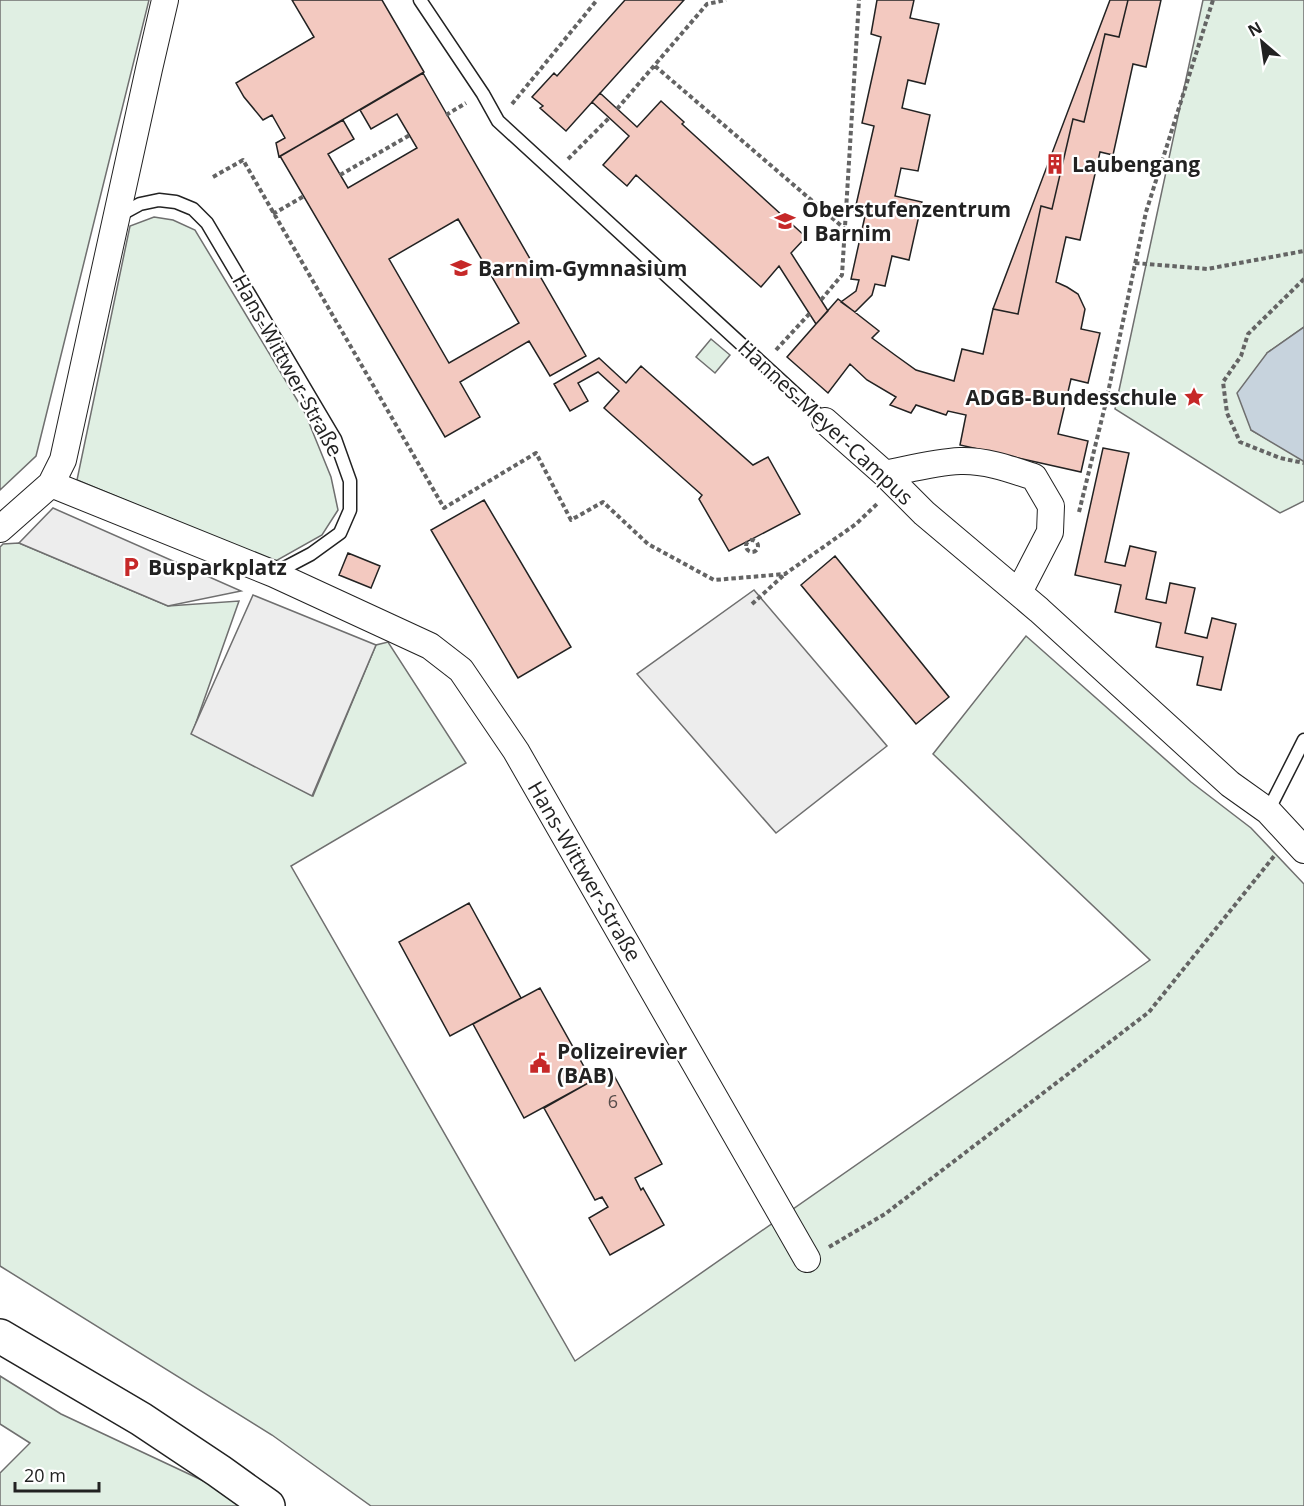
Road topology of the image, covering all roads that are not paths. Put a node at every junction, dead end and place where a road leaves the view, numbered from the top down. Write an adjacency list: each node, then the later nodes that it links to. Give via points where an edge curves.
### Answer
1 (165, 0): 3 (street)
2 (420, 0): 4 (lane, Hannes-Meyer-Campus, via 498,121)
3 (117, 216): 6 (street, via 63,460); 8 (lane, Hans-Wittwer-Straße, via 140,204 159,200 193,209 207,223 335,439 350,481 350,510 340,533)
4 (825, 421): 5 (street, Hannes-Meyer-Campus)
5 (891, 480): 9 (street, Hannes-Meyer-Campus, via 924,513); 9 (street, via 938,463 962,461 995,465 1034,477 1051,506 1050,532)
6 (51, 484): 7 (street); 8 (street, Hans-Wittwer-Straße)
7 (0, 529)
8 (274, 574): 13 (street, Hans-Wittwer-Straße, via 430,646 461,670 516,751)
9 (1019, 592): 11 (street, Hannes-Meyer-Campus, via 1230,784)
10 (1304, 740): 11 (lane)
11 (1268, 811): 12 (street, Hannes-Meyer-Campus)
12 (1297, 843)
13 (807, 1259)
14 (0, 1336): 15 (main road, via 141,1419)
15 (268, 1506)

